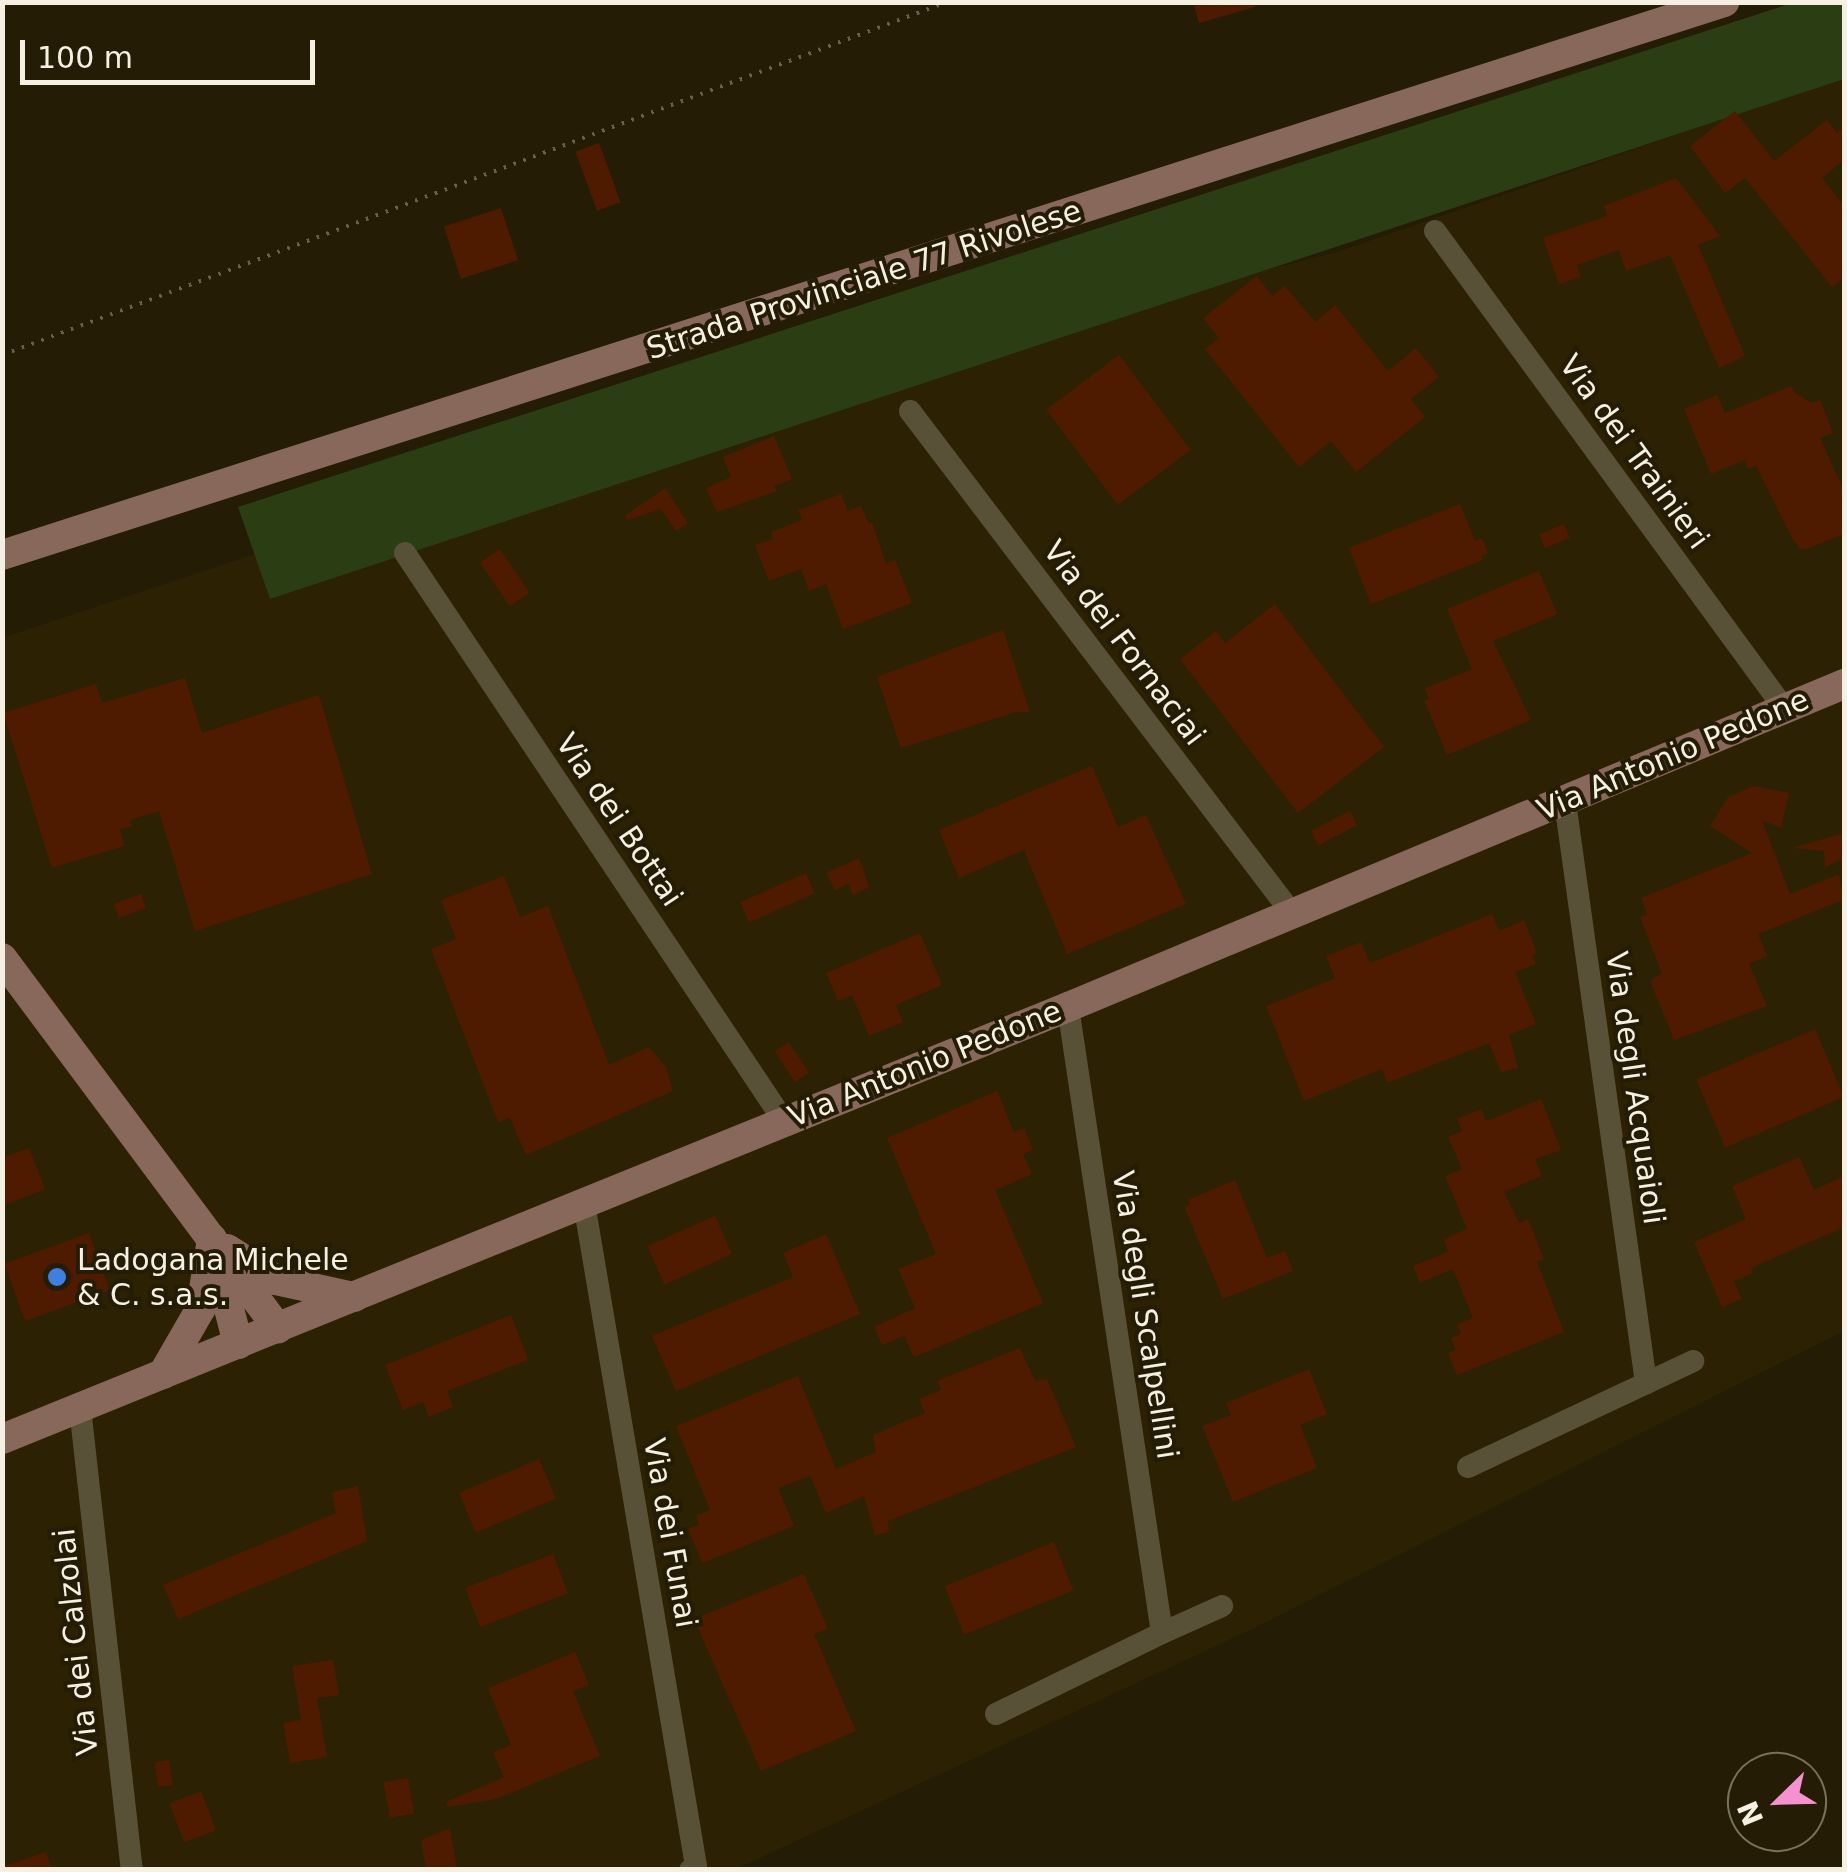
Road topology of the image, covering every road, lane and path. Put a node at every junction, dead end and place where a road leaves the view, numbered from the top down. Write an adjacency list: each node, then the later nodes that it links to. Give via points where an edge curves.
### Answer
1 (948, 2): 4 (path)
2 (1724, 2): 7 (street, Strada Provinciale 77 Rivolese)
3 (1435, 231): 9 (street, Via dei Trainieri)
4 (2, 355)
5 (910, 411): 11 (street, Via dei Fornaciai)
6 (404, 552): 14 (street, Via dei Bottai)
7 (2, 555)
8 (1844, 684): 9 (street, Via Antonio Pedone)
9 (1784, 708): 10 (street, Via Antonio Pedone)
10 (1565, 802): 11 (street, Via Antonio Pedone); 22 (street, Via degli Acquaioli)
11 (1291, 912): 13 (street, Via Antonio Pedone)
12 (2, 958): 16 (street)
13 (1068, 1007): 14 (street, Via Antonio Pedone); 27 (street, Via degli Scalpellini)
14 (784, 1122): 15 (street, Via Antonio Pedone)
15 (584, 1203): 17 (street, Via Antonio Pedone); 30 (street, Via dei Funai, via 696,1866)
16 (212, 1239): 17 (street, via 276,1280); 18 (street); 19 (street); 21 (street, via 200,1308)
17 (354, 1297): 18 (street, Via Antonio Pedone)
18 (278, 1328): 19 (street, Via Antonio Pedone)
19 (238, 1344): 21 (street, Via Antonio Pedone)
20 (1694, 1360): 22 (street)
21 (163, 1374): 23 (street, Via Antonio Pedone)
22 (1646, 1383): 25 (street)
23 (80, 1408): 24 (street, Via Antonio Pedone); 29 (street, Via dei Calzolai)
24 (2, 1439)
25 (1468, 1467)
26 (1222, 1606): 27 (street)
27 (1162, 1633): 28 (street)
28 (996, 1714)
29 (132, 1870)
30 (690, 1870)

